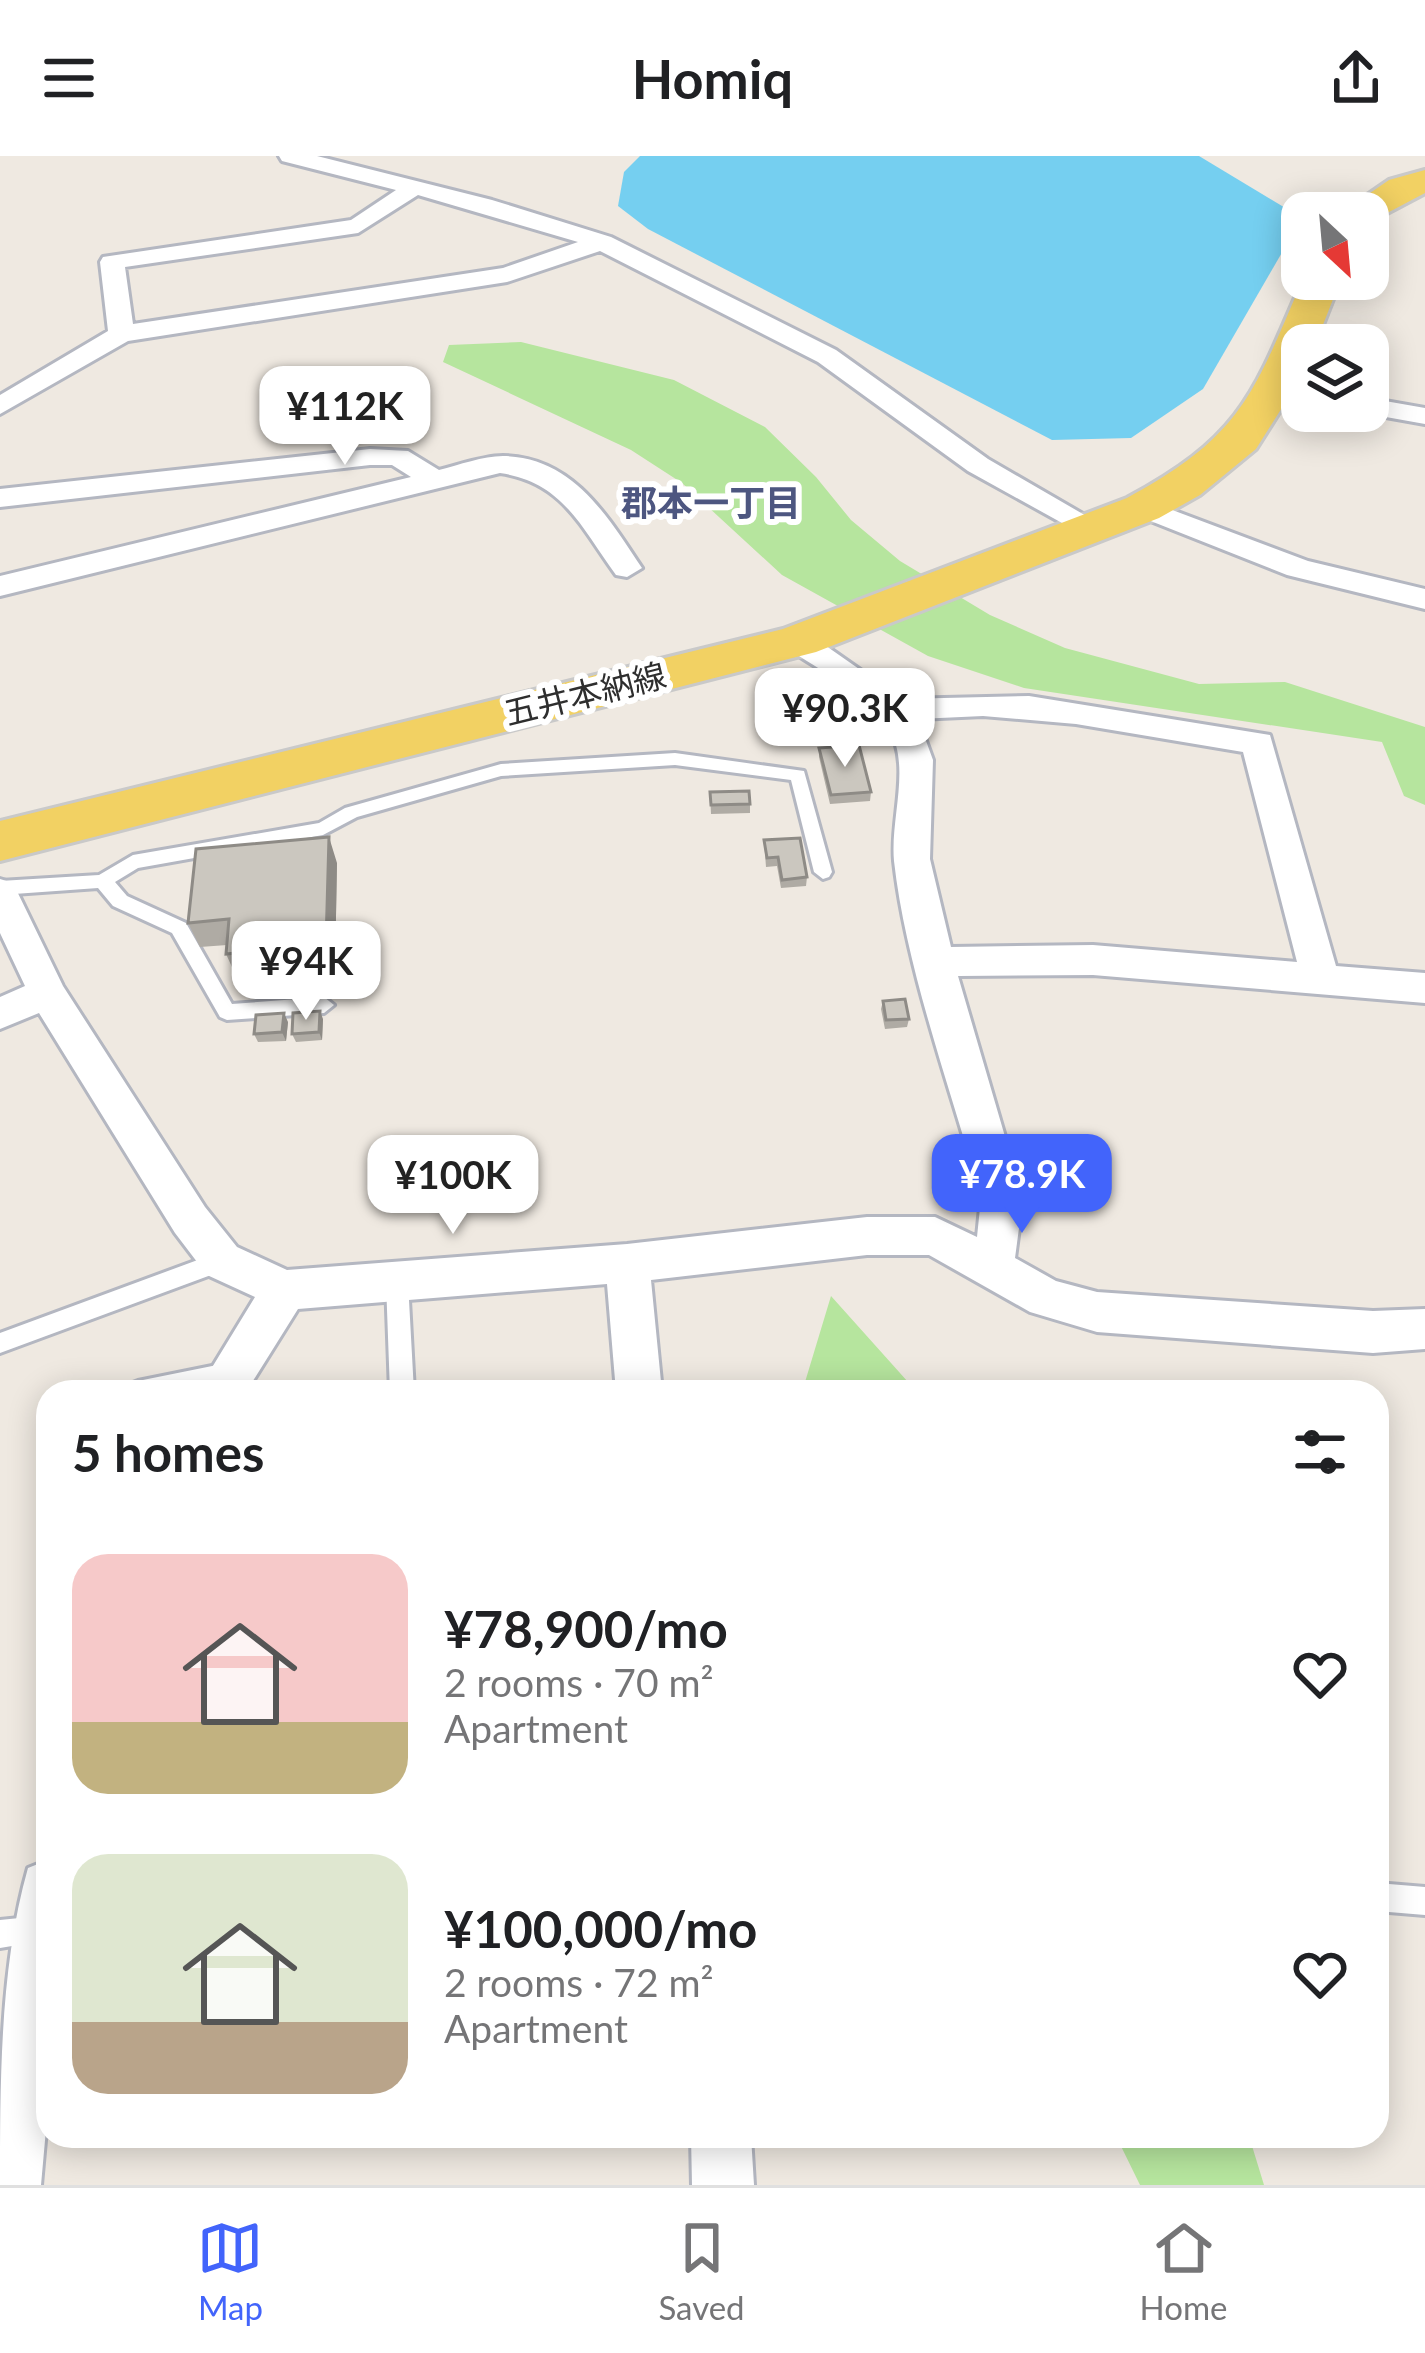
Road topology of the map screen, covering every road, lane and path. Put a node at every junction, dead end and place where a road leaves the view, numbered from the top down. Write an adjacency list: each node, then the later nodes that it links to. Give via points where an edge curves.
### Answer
1 (290, 156): 3 (street)
2 (1425, 181): 4 (main road)
3 (416, 187): 5 (street); 6 (street, via 358,226 112,262)
4 (1389, 196)
5 (602, 242): 6 (street, via 507,275); 14 (street, via 827,356 978,465)
6 (121, 334): 8 (street)
7 (1281, 401): 13 (main road, 五井本納線, via 1193,484)
8 (0, 406)
9 (1389, 410): 10 (street)
10 (1425, 416)
11 (435, 480): 12 (street, via 398,457 370,457); 15 (street, via 500,464 541,470 569,490); 16 (street)
12 (0, 498)
13 (1143, 508): 14 (main road, 五井本納線); 17 (street, via 1298,568)
14 (1092, 528): 18 (main road, 五井本納線)
15 (627, 568)
16 (0, 586)
17 (1425, 599)
18 (798, 640): 19 (street); 20 (main road, 五井本納線)
19 (894, 711): 24 (street, via 916,760 912,860); 25 (street, via 944,702 1258,743)
20 (0, 841)
21 (824, 872): 22 (lane, via 798,775 675,759 501,770 351,812 323,829 133,862)
22 (103, 881): 23 (lane); 28 (lane, via 120,901 178,928 227,1012)
23 (0, 890): 27 (street)
24 (935, 962): 25 (street, via 1094,960); 32 (street, via 1002,1198)
25 (1320, 980): 26 (street)
26 (1425, 988)
27 (47, 993): 29 (street); 30 (street)
28 (324, 1005)
29 (0, 1014)
30 (221, 1261): 34 (street); 36 (lane)
31 (627, 1262): 32 (street, via 935,1236); 33 (street); 39 (street)
32 (991, 1264): 35 (street, via 1046,1298 1097,1312)
33 (397, 1282): 34 (street); 38 (lane)
34 (285, 1290): 37 (street)
35 (1425, 1329)
36 (0, 1343)
37 (227, 1380)
38 (401, 1380)
39 (638, 1380)
40 (1389, 1898): 41 (lane)
41 (1425, 1901)
42 (36, 1912): 44 (street)
43 (721, 2148): 45 (street)
44 (10, 2185)
45 (723, 2185)

